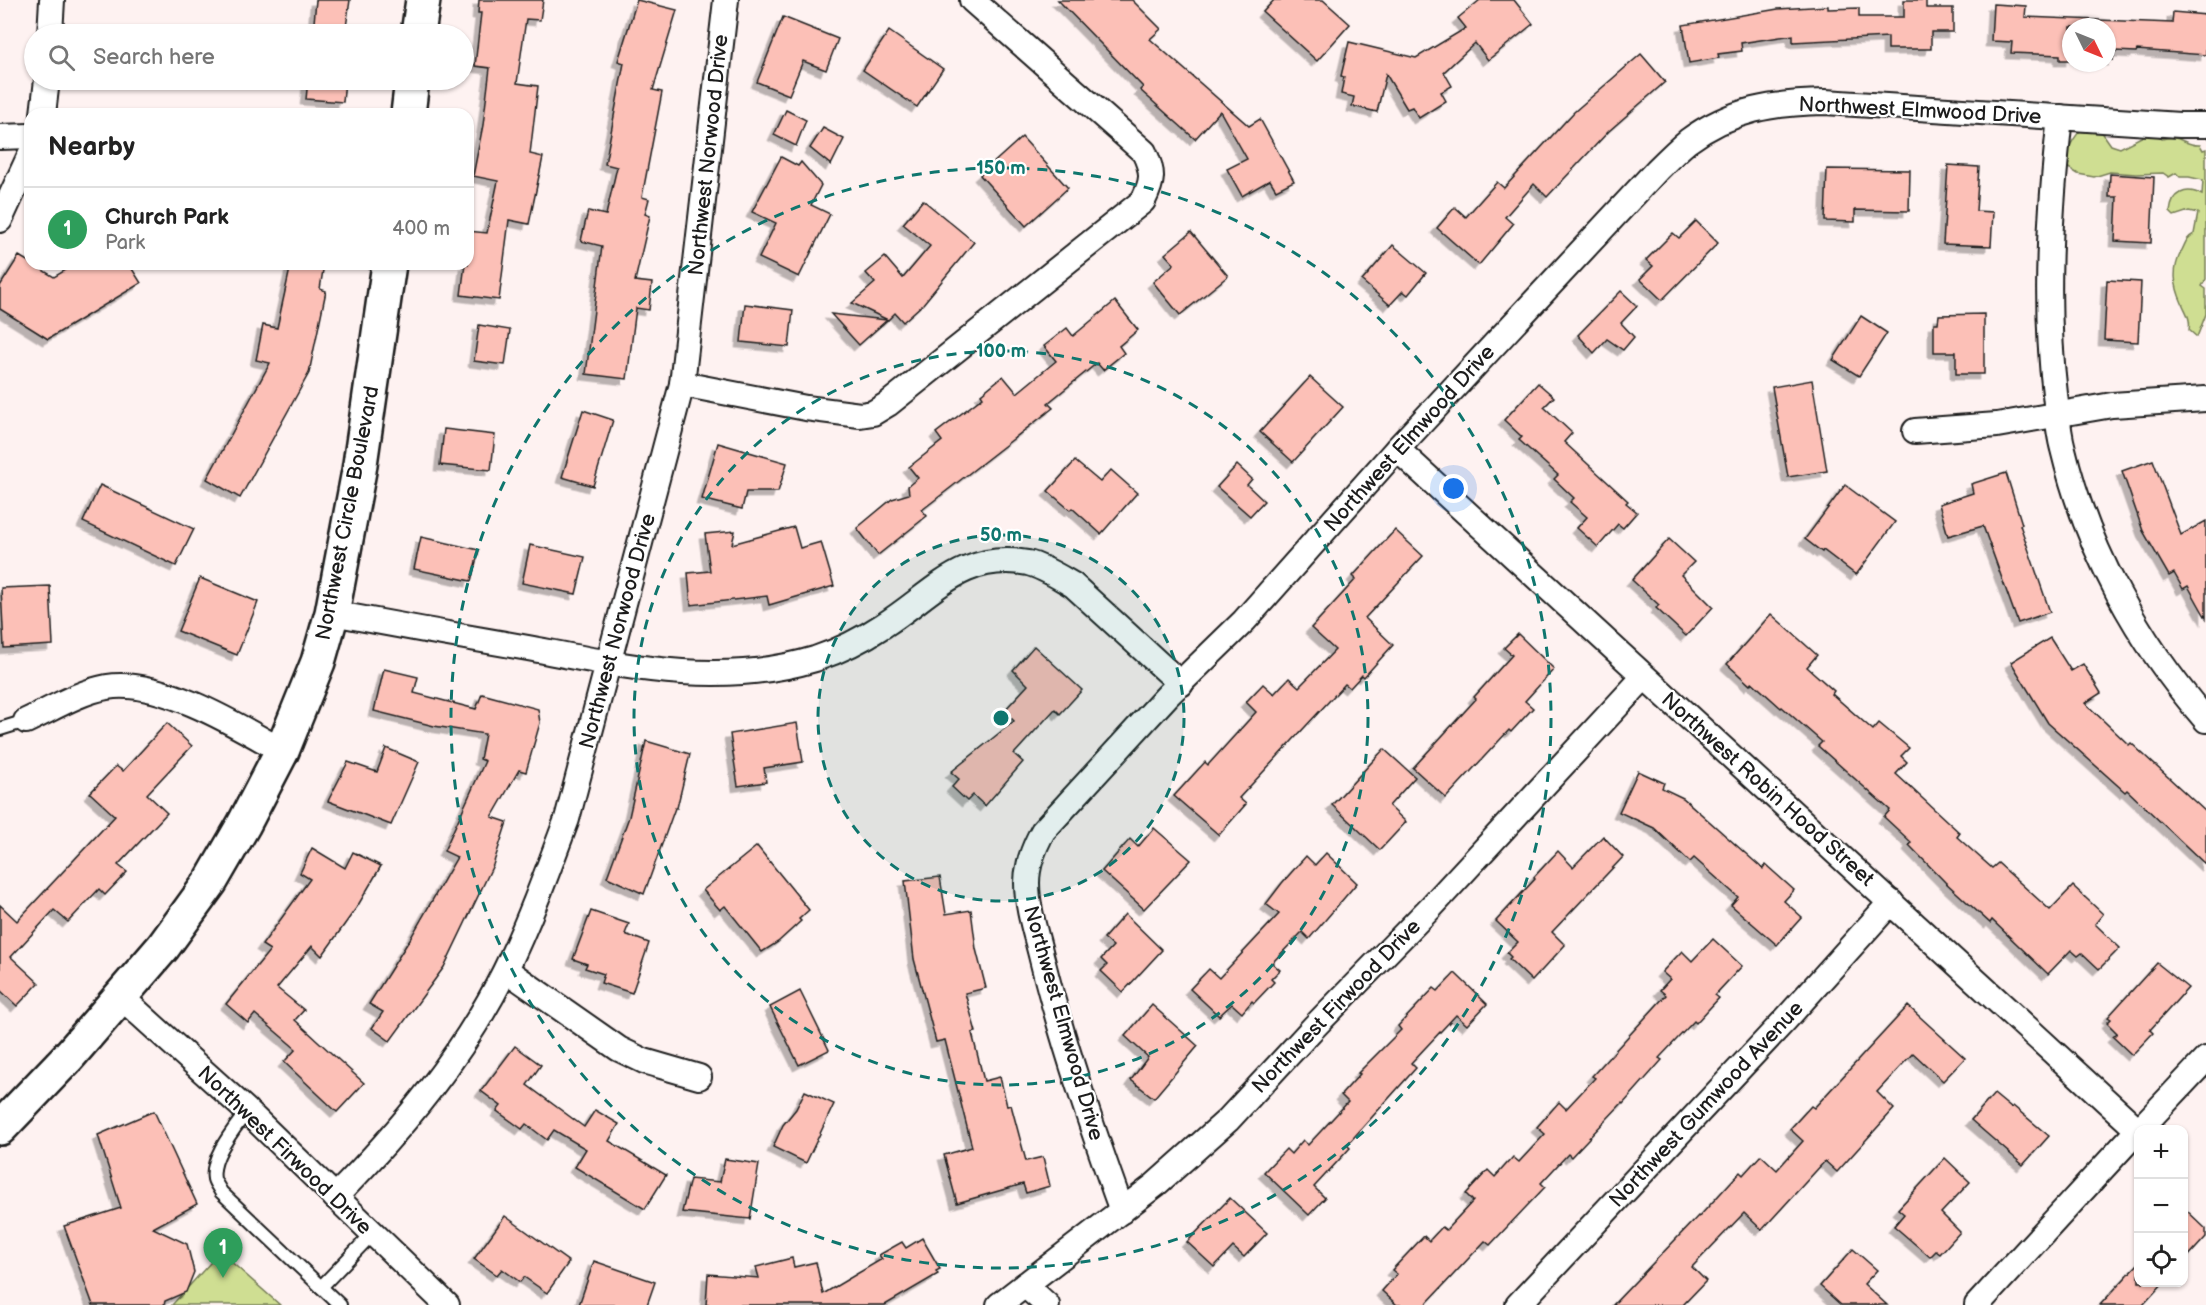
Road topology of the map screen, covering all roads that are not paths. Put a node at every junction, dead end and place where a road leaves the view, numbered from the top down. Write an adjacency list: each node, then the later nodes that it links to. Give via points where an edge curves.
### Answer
1 (52, 0): 5 (street)
2 (423, 0): 6 (main road)
3 (726, 0): 18 (street, Northwest Norwood Drive)
4 (972, 0): 18 (street, via 1144,152 1151,168 1151,186 1143,201 873,413 806,408)
5 (51, 24)
6 (419, 24)
7 (46, 90): 9 (street)
8 (411, 90): 10 (main road)
9 (44, 108)
10 (409, 108)
11 (2060, 117): 12 (street, Northwest Elmwood Drive); 20 (street, via 2049,323); 22 (street, Northwest Elmwood Drive, via 1784,103 1719,122 1688,142 1657,170)
12 (2206, 125)
13 (24, 136): 14 (street)
14 (0, 137)
15 (24, 168): 16 (street)
16 (0, 220)
17 (388, 270): 23 (main road, Northwest Circle Boulevard, via 359,471)
18 (682, 384): 24 (street, Northwest Norwood Drive)
19 (2205, 399): 20 (street, via 2112,405)
20 (2057, 415): 21 (street, via 1997,425); 27 (street, via 2078,499 2121,600 2148,644)
21 (1915, 431)
22 (1397, 449): 25 (street, Northwest Robin Hood Street); 26 (street, Northwest Elmwood Drive, via 1244,621)
23 (332, 613): 24 (street); 30 (main road, Northwest Circle Boulevard, via 318,662)
24 (608, 663): 26 (street, via 717,674 767,670 816,659 884,626 945,579 971,566 1001,561 1030,564 1073,585); 32 (street, Northwest Norwood Drive, via 567,819)
25 (1644, 677): 31 (street, Northwest Robin Hood Street); 42 (street, Northwest Firwood Drive, via 1228,1120)
26 (1181, 684): 42 (street, Northwest Elmwood Drive, via 1043,831 1029,864 1028,900 1046,976)
27 (2206, 720)
28 (26, 721): 29 (lane); 30 (street, via 106,687 153,690 230,722)
29 (0, 729)
30 (282, 751): 33 (main road, Northwest Circle Boulevard, via 211,881)
31 (1891, 902): 37 (street, Northwest Robin Hood Street); 50 (street, Northwest Gumwood Avenue)
32 (506, 970): 35 (street, via 620,1049); 41 (street, Northwest Norwood Drive, via 413,1113)
33 (121, 997): 36 (street, Northwest Firwood Drive); 39 (main road, Northwest Circle Boulevard)
34 (2206, 1059): 38 (street)
35 (699, 1077)
36 (247, 1111): 41 (street, Northwest Firwood Drive); 45 (lane, via 215,1162 214,1180 221,1192)
37 (2134, 1125)
38 (2144, 1125)
39 (0, 1128)
40 (2134, 1135): 51 (street)
41 (336, 1197): 43 (street, Northwest Firwood Drive)
42 (1122, 1211): 44 (street, Northwest Firwood Drive)
43 (373, 1233): 45 (lane); 47 (street, Northwest Firwood Drive)
44 (1025, 1285): 48 (street, Northwest Firwood Drive); 49 (street)
45 (321, 1287): 46 (lane)
46 (340, 1305)
47 (447, 1305)
48 (999, 1305)
49 (1047, 1305)
50 (1518, 1305)
51 (1977, 1305)

